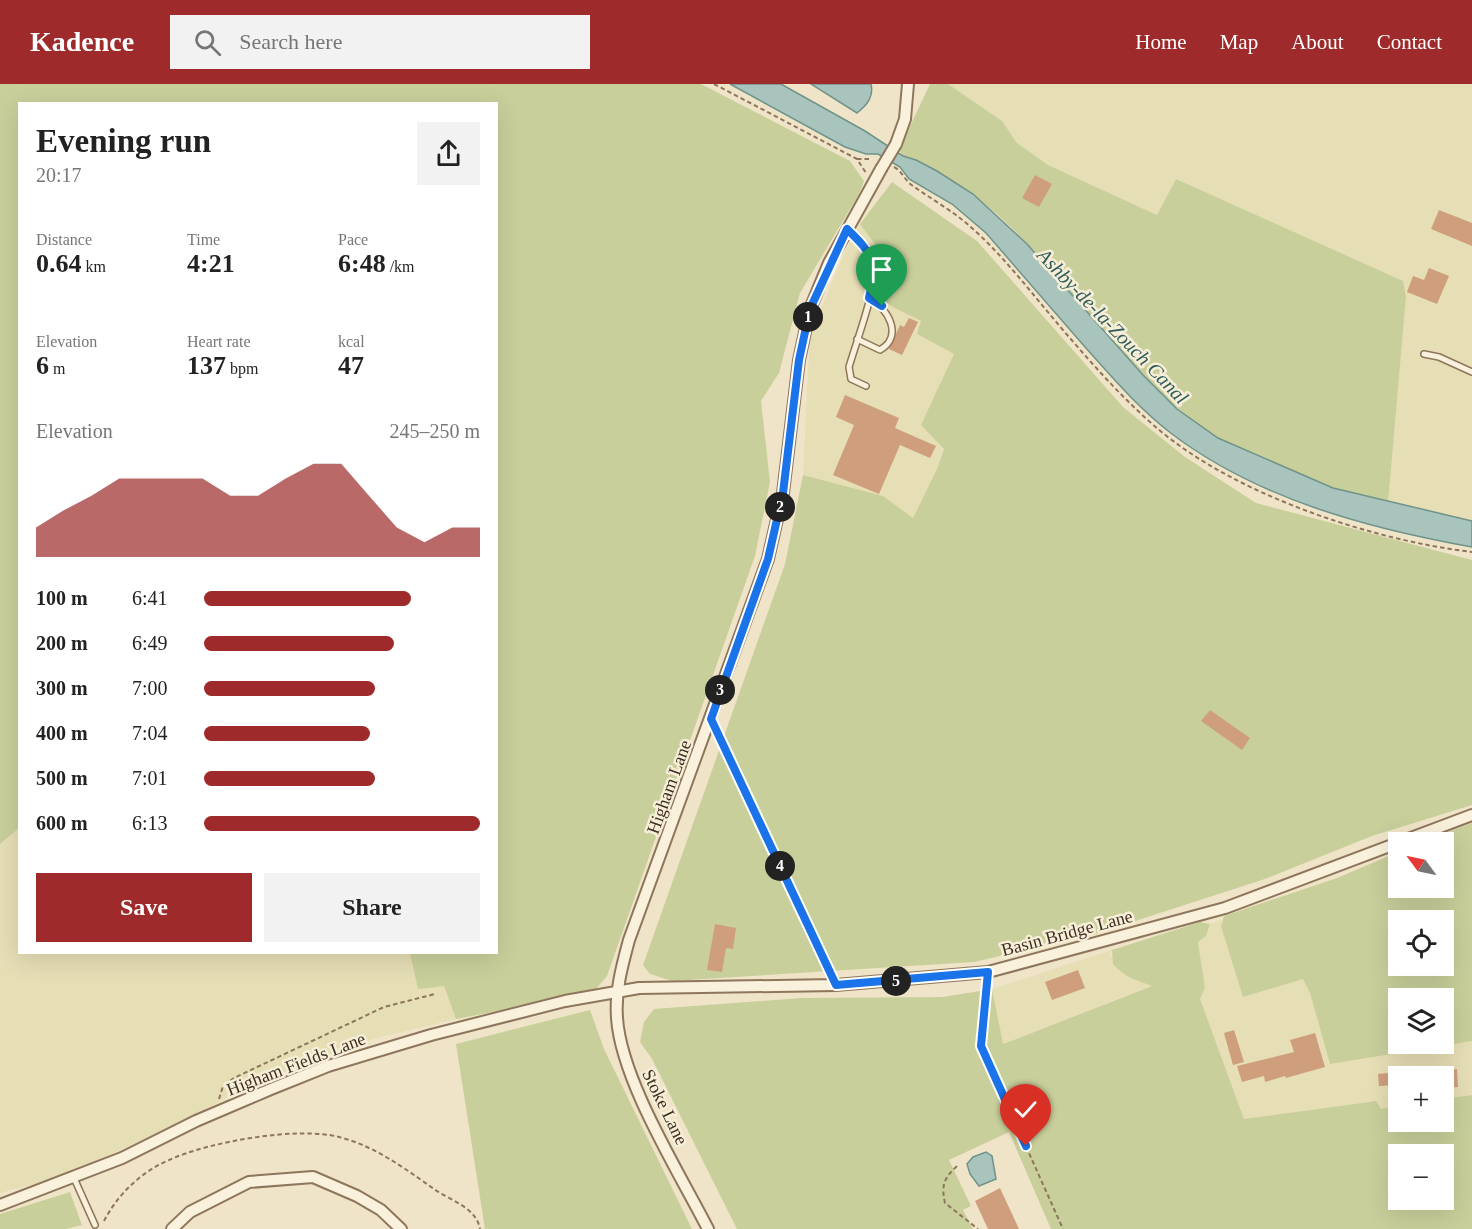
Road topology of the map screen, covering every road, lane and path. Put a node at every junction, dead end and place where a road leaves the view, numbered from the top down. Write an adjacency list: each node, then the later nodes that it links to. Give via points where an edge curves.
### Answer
1 (714, 84): 3 (path, via 857,159)
2 (908, 84): 3 (street, Higham Lane, bridge, via 905,119 896,144)
3 (882, 164): 4 (street, Higham Lane); 10 (path, via 898,169 907,182 965,222 996,252 1105,379 1158,429 1192,453 1277,500 1365,529)
4 (847, 229): 5 (lane, via 870,252 874,262); 11 (street, Higham Lane, via 810,309 796,382 783,493 768,559)
5 (869, 298): 6 (lane); 6 (lane, via 889,315 891,339 880,350)
6 (857, 339): 9 (lane, via 849,373 855,382)
7 (1424, 354): 8 (lane)
8 (1472, 372)
9 (866, 386)
10 (1472, 552)
11 (711, 719): 14 (path); 15 (street, Higham Lane, via 629,940)
12 (1472, 815): 13 (street, Basin Bridge Lane, via 1225,908)
13 (988, 972): 14 (street, Basin Bridge Lane); 26 (path, via 981,1046)
14 (836, 985): 15 (street, Basin Bridge Lane, via 639,988)
15 (617, 992): 17 (street, Higham Fields Lane, via 430,1035 328,1066); 24 (street, Stoke Lane, via 618,1031 625,1058 639,1094)
16 (435, 994): 17 (path, via 384,1007 234,1078 218,1096)
17 (221, 1110): 19 (street, Higham Fields Lane)
18 (957, 1166): 25 (path, via 946,1176 942,1188 945,1203)
19 (74, 1178): 20 (street, Higham Fields Lane); 21 (lane)
20 (0, 1205)
21 (96, 1225)
22 (172, 1229): 23 (street, via 190,1212 249,1182 313,1177 381,1210)
23 (401, 1229)
24 (708, 1229)
25 (978, 1229)
26 (1063, 1229)

